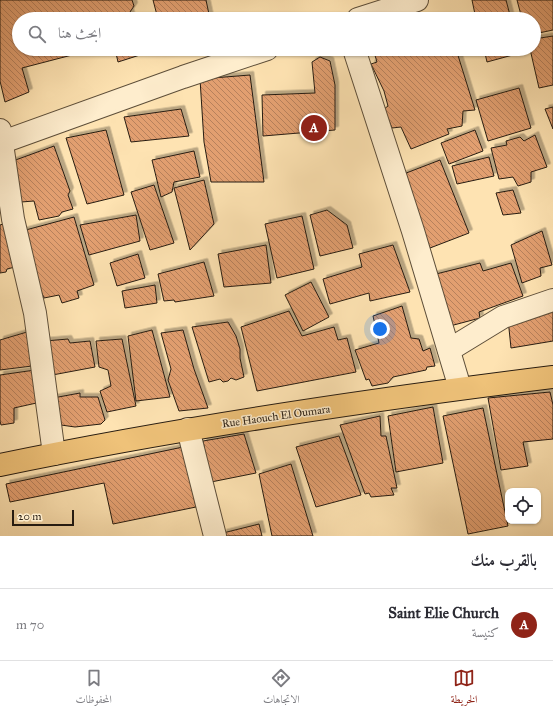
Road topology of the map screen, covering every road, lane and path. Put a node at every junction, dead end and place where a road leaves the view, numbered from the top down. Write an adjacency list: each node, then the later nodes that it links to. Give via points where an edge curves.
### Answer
1 (417, 0): 2 (street)
2 (380, 12)
3 (246, 56): 5 (street)
4 (356, 56): 7 (street)
5 (1, 138): 11 (street, via 13,219 35,313)
6 (553, 300): 7 (street, via 503,317)
7 (449, 350): 9 (street)
8 (553, 377): 9 (main road, Rue Haouch El Oumara)
9 (460, 388): 10 (main road, Rue Haouch El Oumara)
10 (188, 429): 11 (main road, Rue Haouch El Oumara); 13 (street)
11 (54, 454): 12 (main road, Rue Haouch El Oumara)
12 (0, 465)
13 (215, 536)

